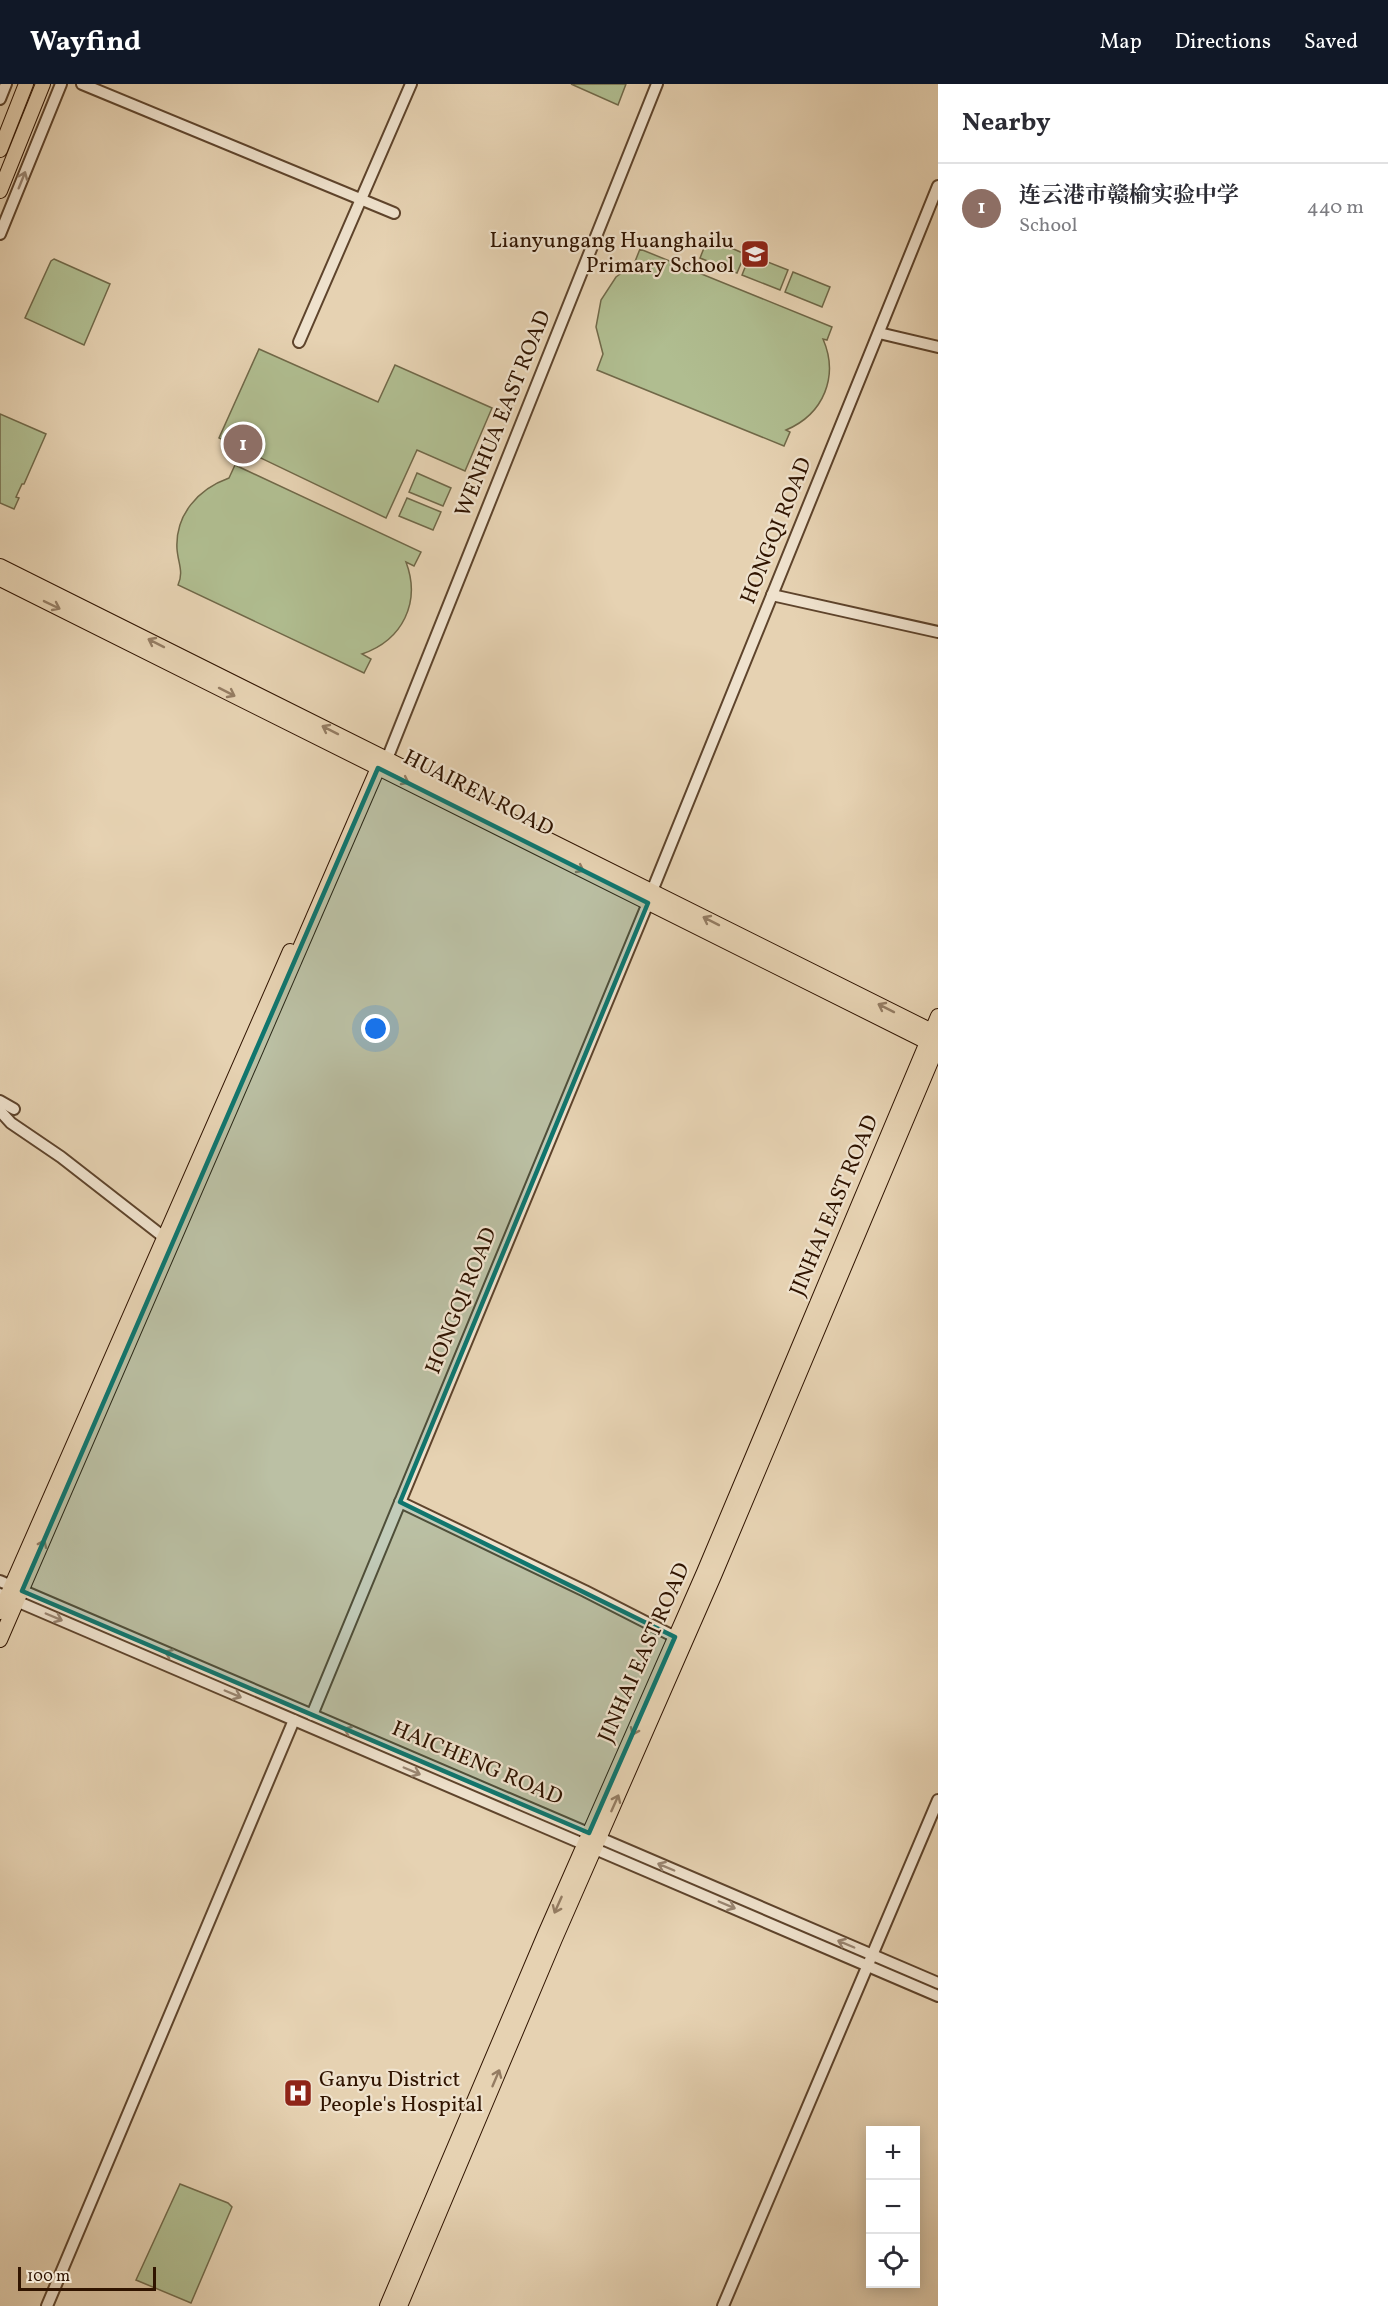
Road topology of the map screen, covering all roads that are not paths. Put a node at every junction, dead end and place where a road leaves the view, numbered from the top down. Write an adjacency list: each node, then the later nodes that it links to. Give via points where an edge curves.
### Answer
1 (6, 84): 8 (street)
2 (26, 84): 9 (main road)
3 (43, 84): 11 (main road)
4 (62, 84): 14 (street, one-way to 4)
5 (82, 84): 12 (street)
6 (411, 84): 12 (street)
7 (657, 84): 22 (street, WENHUA EAST ROAD)
8 (0, 99)
9 (0, 150)
10 (938, 186): 15 (street, HONGQI ROAD)
11 (0, 191)
12 (359, 199): 13 (street); 16 (street)
13 (394, 213)
14 (0, 234)
15 (879, 333): 17 (street); 20 (street, HONGQI ROAD)
16 (299, 342)
17 (938, 347)
18 (0, 566): 22 (main road, HUAIREN ROAD, one-way to 18)
19 (0, 579): 22 (main road, HUAIREN ROAD, one-way to 22)
20 (772, 595): 21 (street); 23 (street, HONGQI ROAD)
21 (938, 632)
22 (379, 764): 23 (main road, HUAIREN ROAD); 29 (main road); 31 (main road, one-way to 22)
23 (650, 897): 25 (main road, HUAIREN ROAD); 30 (street, HONGQI ROAD)
24 (938, 1016): 25 (main road, JINHAI EAST ROAD)
25 (935, 1041): 33 (main road, JINHAI EAST ROAD); 38 (main road, JINHAI EAST ROAD, one-way to 25, via 709,1587)
26 (0, 1101): 27 (street)
27 (14, 1109)
28 (0, 1111): 29 (street)
29 (165, 1238): 31 (main road)
30 (400, 1502): 33 (street); 35 (street, HONGQI ROAD)
31 (10, 1592): 32 (main road); 34 (main road); 35 (street, HAICHENG ROAD, one-way to 31); 36 (street, HAICHENG ROAD, one-way to 36)
32 (0, 1612)
33 (675, 1637): 38 (main road, JINHAI EAST ROAD, one-way to 38)
34 (0, 1640)
35 (312, 1715): 38 (street, HAICHENG ROAD, one-way to 35)
36 (294, 1720): 38 (street, HAICHENG ROAD, one-way to 38); 42 (street)
37 (938, 1800): 39 (street)
38 (592, 1841): 39 (street, HAICHENG ROAD); 43 (main road, JINHAI EAST ROAD, one-way to 43); 44 (main road, JINHAI EAST ROAD, one-way to 38)
39 (870, 1961): 40 (street, HAICHENG ROAD); 41 (street, HAICHENG ROAD); 45 (street)
40 (938, 1983)
41 (938, 1996)
42 (47, 2306)
43 (387, 2306)
44 (399, 2306)
45 (723, 2306)

